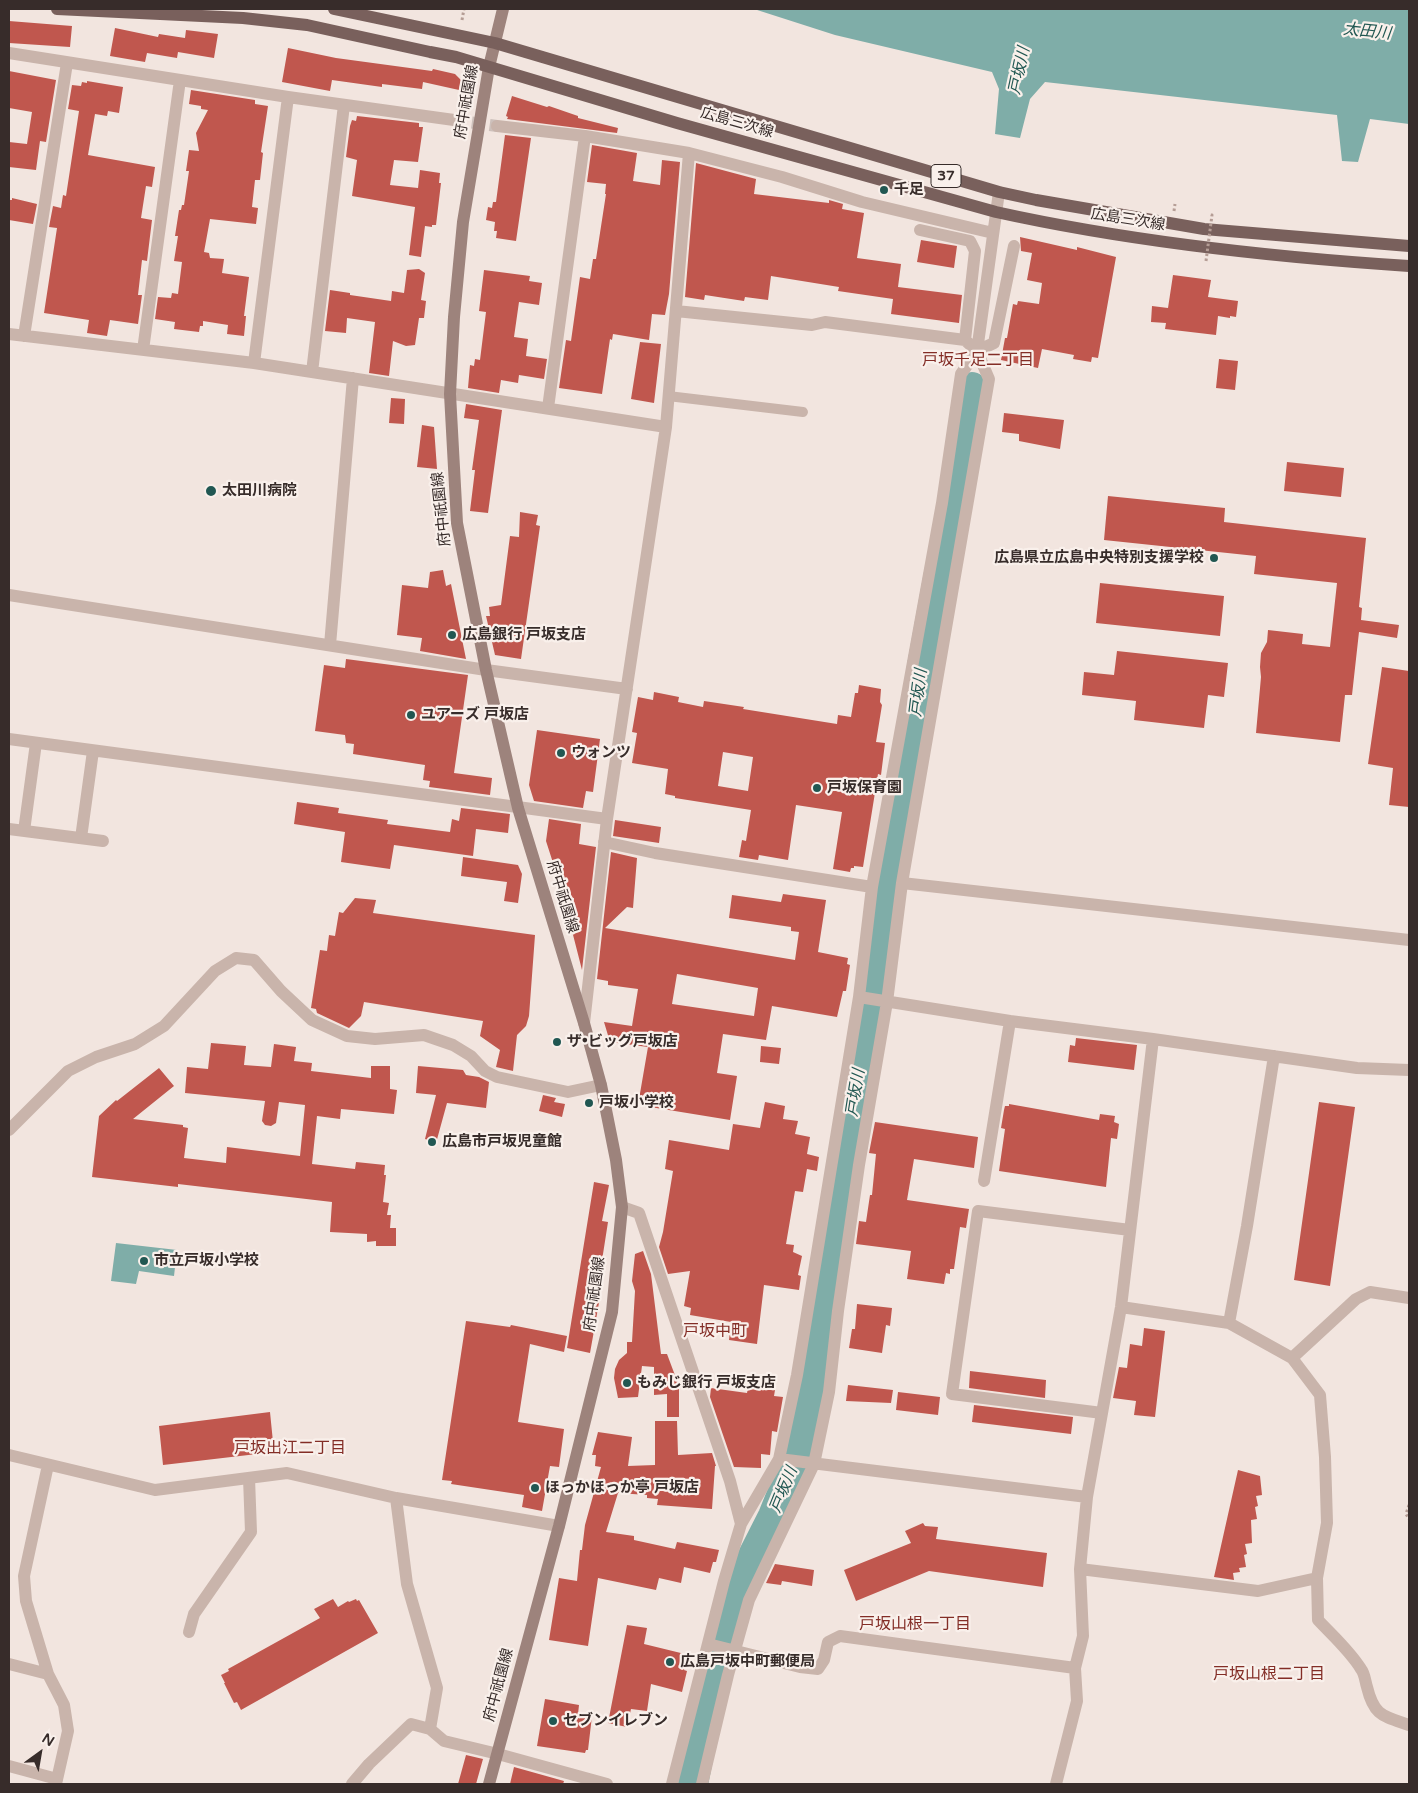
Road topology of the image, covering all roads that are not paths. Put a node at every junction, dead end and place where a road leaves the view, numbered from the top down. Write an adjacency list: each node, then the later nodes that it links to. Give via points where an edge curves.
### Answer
1 (57, 9): 7 (main road, 広島三次線 / 37, via 244,18 307,25)
2 (334, 9): 4 (main road, 広島三次線 / 37)
3 (502, 14): 4 (main road, 府中祇園線)
4 (495, 43): 7 (main road, 府中祇園線); 15 (main road, 広島三次線 / 37)
5 (9, 53): 6 (street)
6 (68, 63): 8 (street); 24 (street)
7 (489, 67): 16 (main road, 広島三次線 / 37, via 677,124); 31 (main road, 府中祇園線, via 462,222)
8 (180, 80): 9 (street); 26 (street)
9 (288, 97): 10 (street); 28 (street)
10 (344, 105): 11 (street); 29 (street)
11 (454, 120)
12 (497, 126): 13 (street)
13 (585, 136): 14 (street); 33 (street)
14 (690, 153): 18 (street, via 862,202); 22 (street)
15 (999, 192): 16 (street); 20 (main road, 広島三次線 / 37, via 1204,229)
16 (996, 212): 18 (street); 21 (main road, 広島三次線 / 37, via 1203,248)
17 (920, 230): 25 (street, via 970,241 974,251)
18 (993, 233): 27 (street)
19 (1014, 246): 27 (street, via 994,343)
20 (1409, 246)
21 (1409, 266)
22 (676, 310): 25 (street, via 812,325 825,322); 32 (street)
23 (9, 334): 24 (street)
24 (24, 336): 26 (street)
25 (965, 340): 27 (street)
26 (143, 350): 28 (street)
27 (977, 351): 50 (street, via 988,379); 51 (street, via 961,374 942,503)
28 (254, 364): 29 (street)
29 (312, 372): 30 (street)
30 (353, 378): 31 (street); 37 (street)
31 (450, 394): 33 (street); 38 (main road, 府中祇園線, via 457,523)
32 (668, 396): 34 (lane); 35 (street)
33 (548, 408): 35 (street)
34 (803, 412)
35 (666, 427): 39 (street)
36 (9, 595): 37 (street)
37 (330, 645): 38 (street)
38 (486, 670): 39 (street); 43 (main road, 府中祇園線)
39 (627, 689): 44 (street)
40 (9, 739): 41 (street)
41 (36, 743): 42 (street); 46 (street)
42 (93, 751): 43 (street); 47 (street)
43 (518, 808): 44 (street); 56 (main road, 府中祇園線)
44 (607, 819): 49 (street)
45 (9, 829): 46 (street)
46 (24, 831): 47 (street)
47 (81, 838): 48 (street)
48 (103, 841)
49 (604, 842): 51 (street); 56 (street)
50 (902, 883): 52 (street); 54 (street)
51 (872, 888): 53 (street)
52 (1409, 940)
53 (859, 997): 54 (street); 71 (street)
54 (887, 1002): 55 (street); 72 (street, via 858,1175 829,1392)
55 (1010, 1021): 57 (street); 62 (street)
56 (584, 1023): 60 (main road, 府中祇園線)
57 (1153, 1039): 58 (street); 64 (street)
58 (1274, 1056): 59 (street, via 1356,1068); 67 (street)
59 (1409, 1070)
60 (601, 1085): 61 (street, via 568,1092 497,1077 453,1045 424,1035 375,1039 347,1036 312,1020 254,960 236,958 215,971 164,1026 134,1044 68,1070); 63 (main road, 府中祇園線)
61 (9, 1130)
62 (984, 1181)
63 (622, 1207): 77 (street, via 639,1213 730,1481); 78 (main road, 府中祇園線, via 612,1312)
64 (1130, 1230): 66 (street); 69 (street, via 978,1211 952,1394)
65 (1409, 1298): 68 (street, via 1370,1292 1356,1299)
66 (1121, 1307): 67 (street); 69 (street)
67 (1229, 1323): 68 (street)
68 (1292, 1358): 80 (street, via 1320,1395 1327,1523)
69 (1102, 1413): 75 (street)
70 (9, 1455): 73 (street)
71 (784, 1460): 72 (street); 77 (street)
72 (810, 1463): 75 (street); 83 (street, via 749,1600)
73 (48, 1464): 74 (street, via 155,1490); 86 (street, via 24,1576 26,1601)
74 (249, 1478): 76 (street, via 287,1473); 81 (street, via 252,1532 194,1614)
75 (1087, 1497): 79 (street)
76 (396, 1498): 78 (street); 88 (street, via 407,1584 437,1688)
77 (741, 1524): 82 (street)
78 (559, 1526): 89 (main road, 府中祇園線)
79 (1080, 1570): 80 (street, via 1258,1591); 85 (street, via 1083,1636)
80 (1317, 1578): 87 (street, via 1318,1620 1363,1671 1371,1704 1376,1711)
81 (189, 1632)
82 (711, 1645): 83 (street); 95 (street)
83 (732, 1650): 85 (street, via 818,1669 824,1660 828,1642 840,1636); 96 (street)
84 (9, 1664): 86 (street)
85 (1076, 1668): 97 (street, via 1077,1700)
86 (48, 1674): 91 (street, via 64,1705 68,1731)
87 (1409, 1725)
88 (430, 1729): 89 (street, via 444,1741); 92 (street, via 411,1724 368,1764)
89 (498, 1754): 93 (main road, 府中祇園線); 94 (street)
90 (9, 1766): 91 (street)
91 (57, 1782)
92 (352, 1784)
93 (489, 1784)
94 (607, 1784)
95 (672, 1784)
96 (702, 1784)
97 (1056, 1784)

